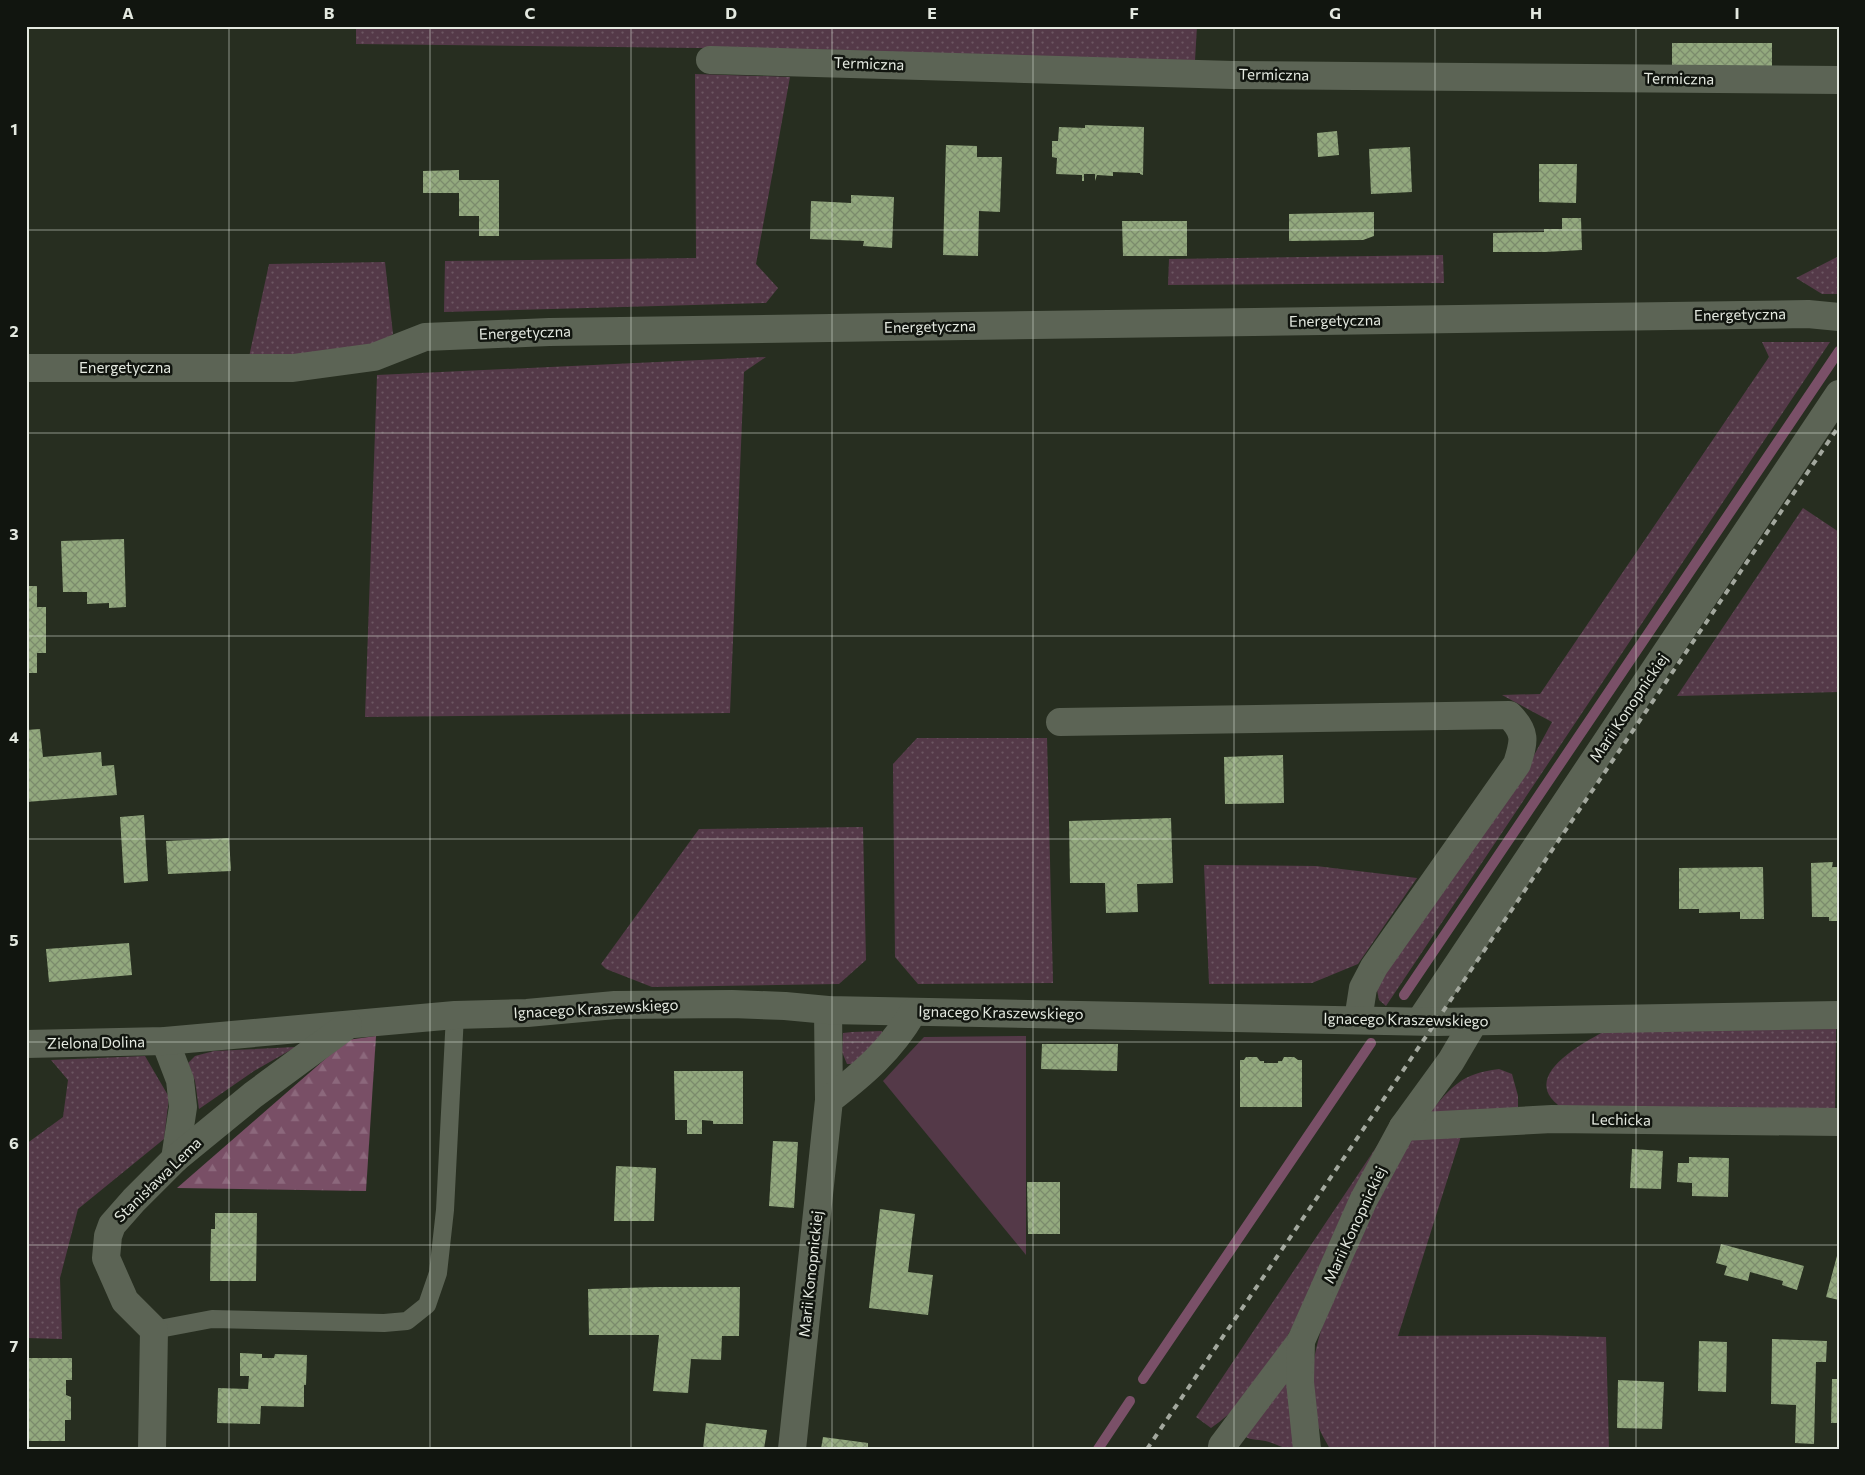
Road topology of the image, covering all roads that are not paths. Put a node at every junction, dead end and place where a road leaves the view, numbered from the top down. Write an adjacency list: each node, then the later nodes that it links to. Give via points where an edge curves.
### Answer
1 (710, 60): 2 (street, Termiczna, via 1233,75)
2 (1839, 80)
3 (1839, 317): 4 (street, Energetyczna, via 1808,314 549,332 426,337 374,357 294,368)
4 (26, 368)
5 (1839, 394): 12 (street, Marii Konopnickiej)
6 (1060, 722): 11 (street, via 1509,715 1520,726 1523,745 1517,764 1374,967 1363,988)
7 (828, 1010): 8 (street, Ignacego Kraszewskiego); 9 (street, Ignacego Kraszewskiego, via 683,1004); 17 (street, Marii Konopnickiej)
8 (913, 1012): 11 (street, Ignacego Kraszewskiego); 17 (street, via 900,1034 864,1073)
9 (455, 1015): 14 (street, Ignacego Kraszewskiego); 21 (lane, via 445,1210 438,1273 427,1305 407,1321 212,1319)
10 (1839, 1015): 13 (street, Ignacego Kraszewskiego)
11 (1358, 1020): 12 (street, Ignacego Kraszewskiego)
12 (1420, 1021): 13 (street, Ignacego Kraszewskiego)
13 (1474, 1022): 19 (street, Marii Konopnickiej, via 1451,1061)
14 (348, 1025): 15 (street, Ignacego Kraszewskiego); 20 (street, Stanisława Lema, via 253,1095)
15 (165, 1041): 16 (street, Zielona Dolina); 20 (street, via 180,1080 183,1107)
16 (26, 1044)
17 (829, 1100): 25 (street, Marii Konopnickiej)
18 (1839, 1122): 19 (street, Lechicka, via 1552,1119)
19 (1402, 1127): 22 (street, Marii Konopnickiej, via 1363,1201)
20 (175, 1159): 21 (street, Stanisława Lema, via 112,1225 108,1236 106,1258 125,1301)
21 (154, 1330): 24 (street)
22 (1301, 1342): 23 (street); 26 (street, Marii Konopnickiej, via 1300,1382)
23 (1222, 1448)
24 (152, 1449)
25 (792, 1449)
26 (1307, 1449)

